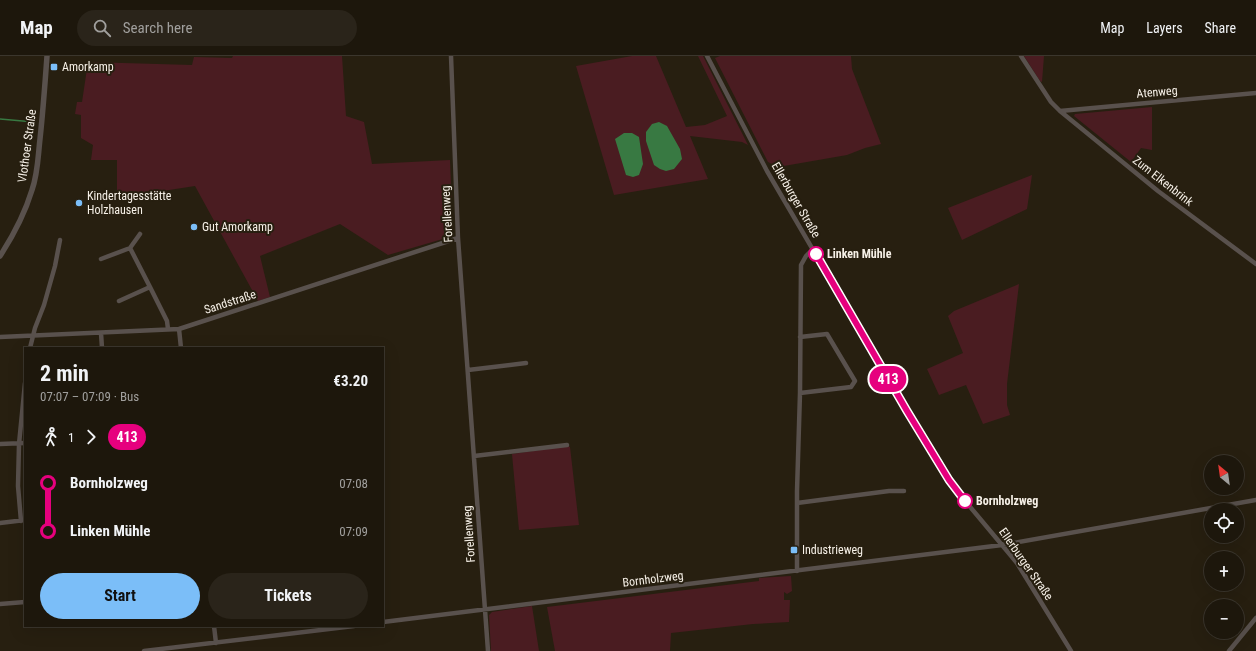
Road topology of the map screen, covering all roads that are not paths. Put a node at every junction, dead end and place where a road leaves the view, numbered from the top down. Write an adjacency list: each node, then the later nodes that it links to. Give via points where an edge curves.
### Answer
1 (47, 56): 12 (street, Vlothoer Straße, via 43,123 32,191)
2 (451, 56): 8 (street, Forellenweg)
3 (707, 56): 11 (street, Ellerburger Straße)
4 (1021, 56): 6 (street, Zum Elkenbrink, via 1051,102)
5 (1256, 93): 6 (street, Atenweg)
6 (1060, 111): 14 (street, Zum Elkenbrink, via 1158,191)
7 (140, 234): 10 (street)
8 (458, 238): 18 (street, Sandstraße); 27 (street, Forellenweg)
9 (60, 240): 20 (street, via 55,266)
10 (130, 248): 13 (street); 15 (street)
11 (813, 249): 22 (street, via 801,265); 40 (street, Ellerburger Straße, via 945,474)
12 (0, 256)
13 (101, 259)
14 (1256, 264)
15 (150, 287): 16 (street); 17 (street, via 167,321)
16 (119, 301)
17 (168, 329): 18 (street, Sandstraße); 19 (street, Sandstraße)
18 (179, 329): 25 (street)
19 (101, 333): 20 (street, Sandstraße); 24 (street)
20 (33, 336): 21 (street, Sandstraße); 23 (street)
21 (0, 337)
22 (800, 337): 29 (street); 29 (street, via 827,334 855,381 851,387)
23 (30, 347)
24 (102, 347)
25 (182, 347)
26 (526, 363): 27 (street)
27 (468, 370): 34 (street, Forellenweg)
28 (24, 393): 32 (street)
29 (800, 393): 37 (street)
30 (24, 443): 32 (street)
31 (0, 444): 32 (street)
32 (19, 444): 38 (street, via 18,486)
33 (567, 445): 34 (street)
34 (474, 456): 44 (street, Forellenweg)
35 (904, 490): 37 (street)
36 (1256, 500): 40 (street, Bornholzweg)
37 (797, 503): 41 (street)
38 (23, 521): 39 (street)
39 (0, 523)
40 (1002, 545): 41 (street, Bornholzweg); 52 (street, Ellerburger Straße, via 1027,579)
41 (797, 571): 44 (street, Bornholzweg)
42 (24, 602): 43 (street)
43 (0, 604)
44 (485, 610): 46 (street, Bornholzweg); 51 (street, Forellenweg)
45 (1256, 618): 53 (street)
46 (384, 622)
47 (214, 627): 49 (street)
48 (346, 627): 49 (street)
49 (216, 643): 50 (street)
50 (144, 651)
51 (488, 651)
52 (1071, 651)
53 (1229, 651)

